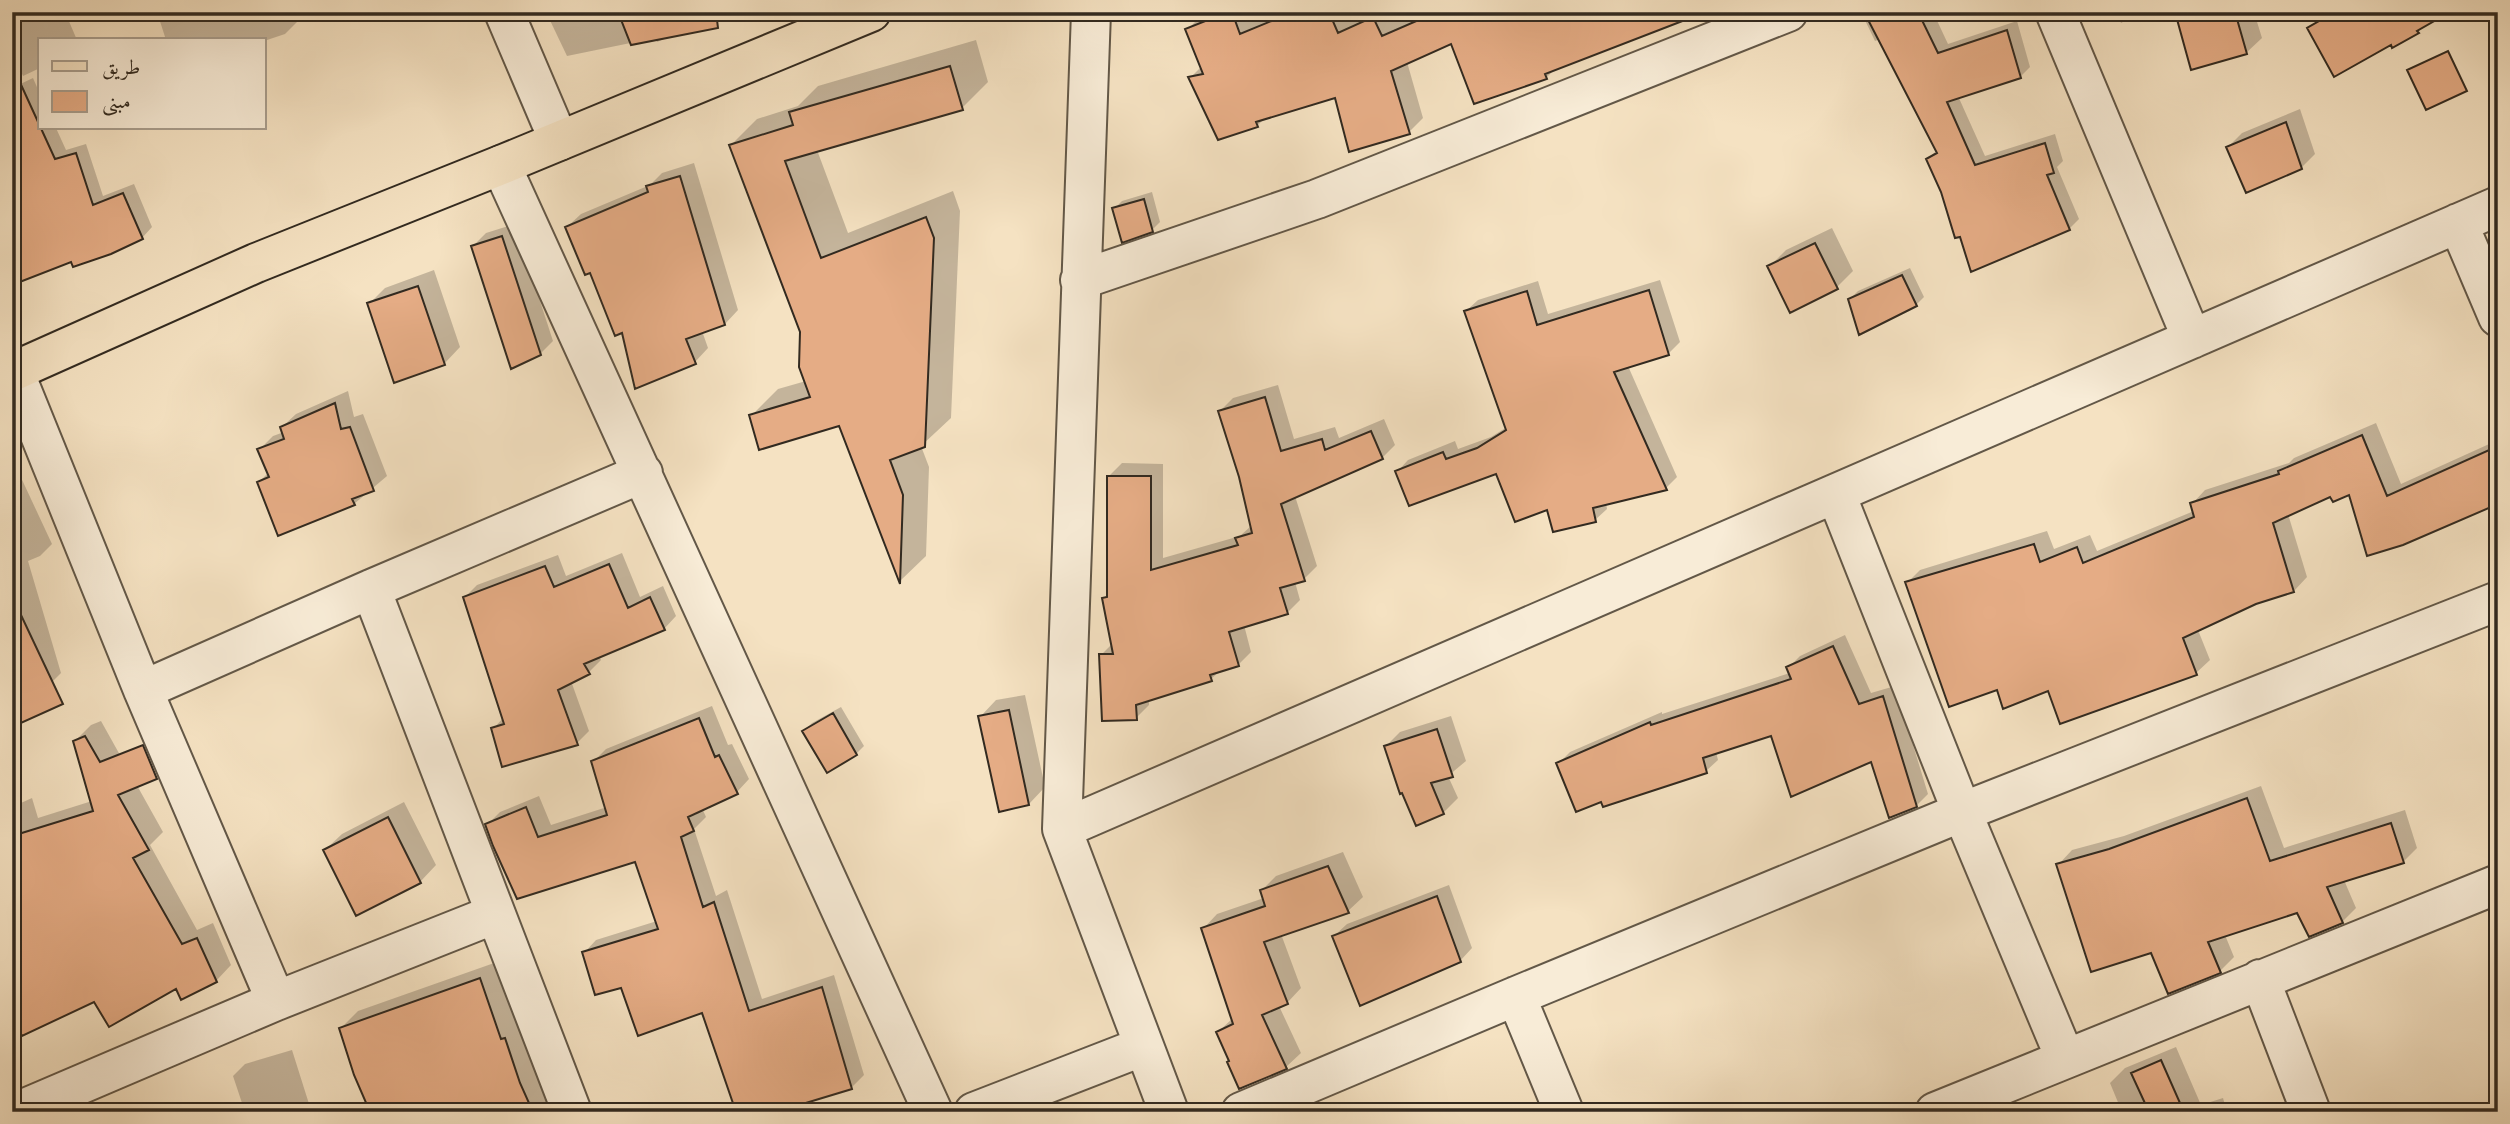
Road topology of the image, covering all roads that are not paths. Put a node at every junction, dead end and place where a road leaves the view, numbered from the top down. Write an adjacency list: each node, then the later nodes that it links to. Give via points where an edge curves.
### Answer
1 (504, 12): 6 (street)
2 (870, 12): 6 (main road)
3 (1091, 12): 10 (street)
4 (1788, 12): 10 (street, via 1317,199)
5 (2055, 12): 12 (street)
6 (559, 141): 7 (main road)
7 (502, 165): 13 (main road, via 256,263); 14 (street)
8 (2498, 206): 9 (street)
9 (2458, 223): 11 (street); 12 (street)
10 (1080, 280): 20 (street)
11 (2498, 317)
12 (2192, 340): 15 (street)
13 (13, 369): 18 (street)
14 (643, 473): 16 (street); 30 (street)
15 (1836, 494): 19 (street); 20 (street)
16 (371, 589): 18 (street); 22 (street)
17 (2498, 601): 19 (street)
18 (143, 690): 25 (street)
19 (1962, 812): 24 (street); 27 (street)
20 (1062, 829): 26 (street)
21 (2498, 884): 23 (street)
22 (495, 914): 25 (street); 29 (street)
23 (2260, 979): 27 (street); 36 (street)
24 (1516, 996): 33 (street); 34 (street)
25 (276, 1001): 28 (street)
26 (1144, 1046): 31 (street); 32 (street)
27 (2065, 1058): 35 (street)
28 (16, 1112)
29 (572, 1112)
30 (933, 1112)
31 (974, 1112)
32 (1169, 1112)
33 (1241, 1112)
34 (1564, 1112)
35 (1935, 1112)
36 (2311, 1112)

